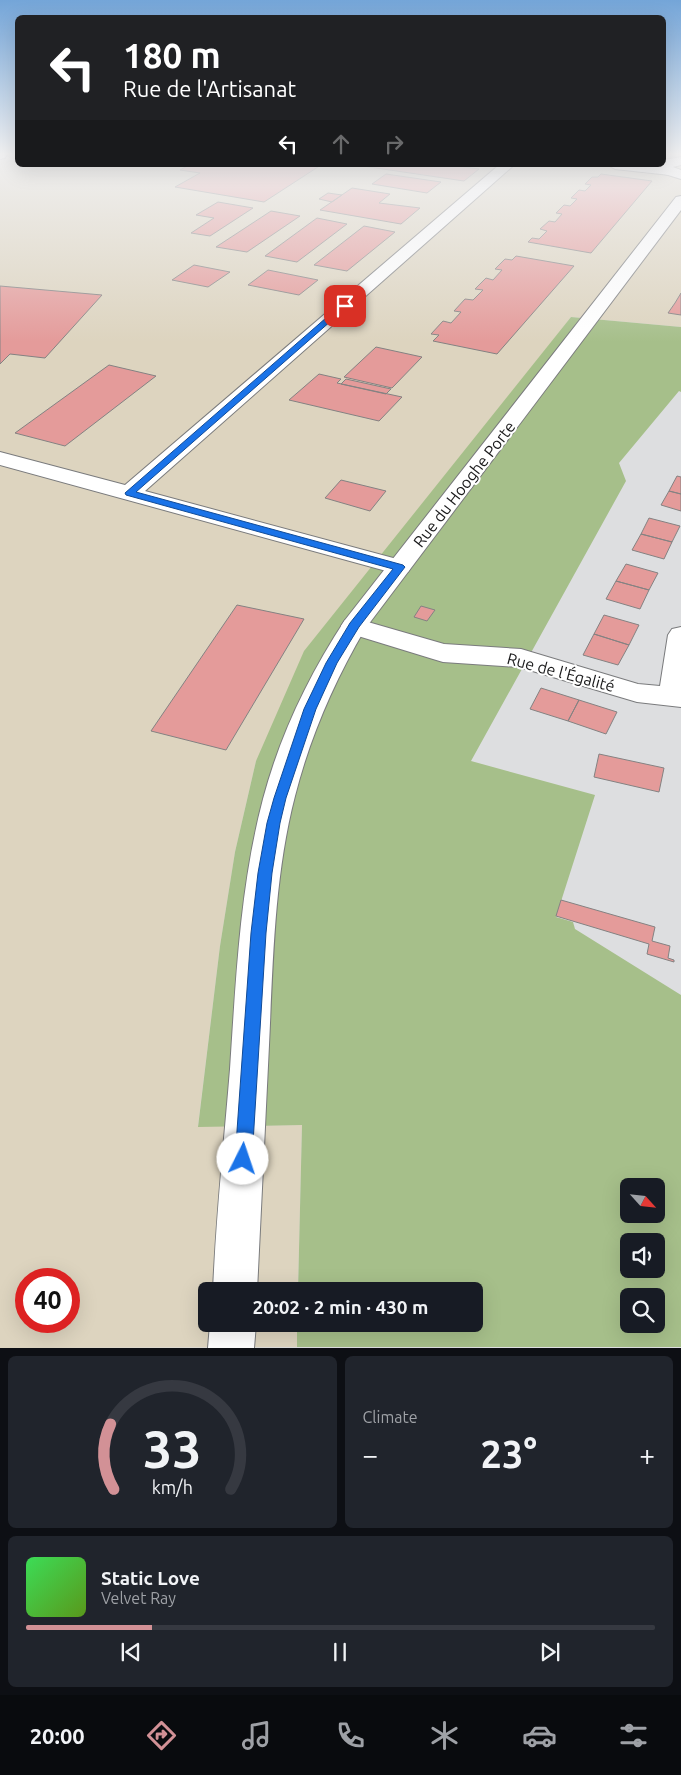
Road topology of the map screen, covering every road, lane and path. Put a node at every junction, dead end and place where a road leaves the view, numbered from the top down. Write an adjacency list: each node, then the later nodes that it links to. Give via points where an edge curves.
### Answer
1 (447, 217): 4 (street)
2 (664, 217): 5 (street, Rue du Hooghe Porte)
3 (0, 458): 4 (street)
4 (129, 493): 5 (street)
5 (400, 567): 6 (street, Rue du Hooghe Porte)
6 (354, 626): 8 (street, Rue de l'Égalité, via 443,653 521,658 637,693); 9 (street, Rue du Hooghe Porte, via 310,709 273,823 258,933)
7 (681, 635): 8 (street)
8 (676, 698)
9 (236, 1282)
10 (232, 1332): 11 (street)
11 (231, 1348)

